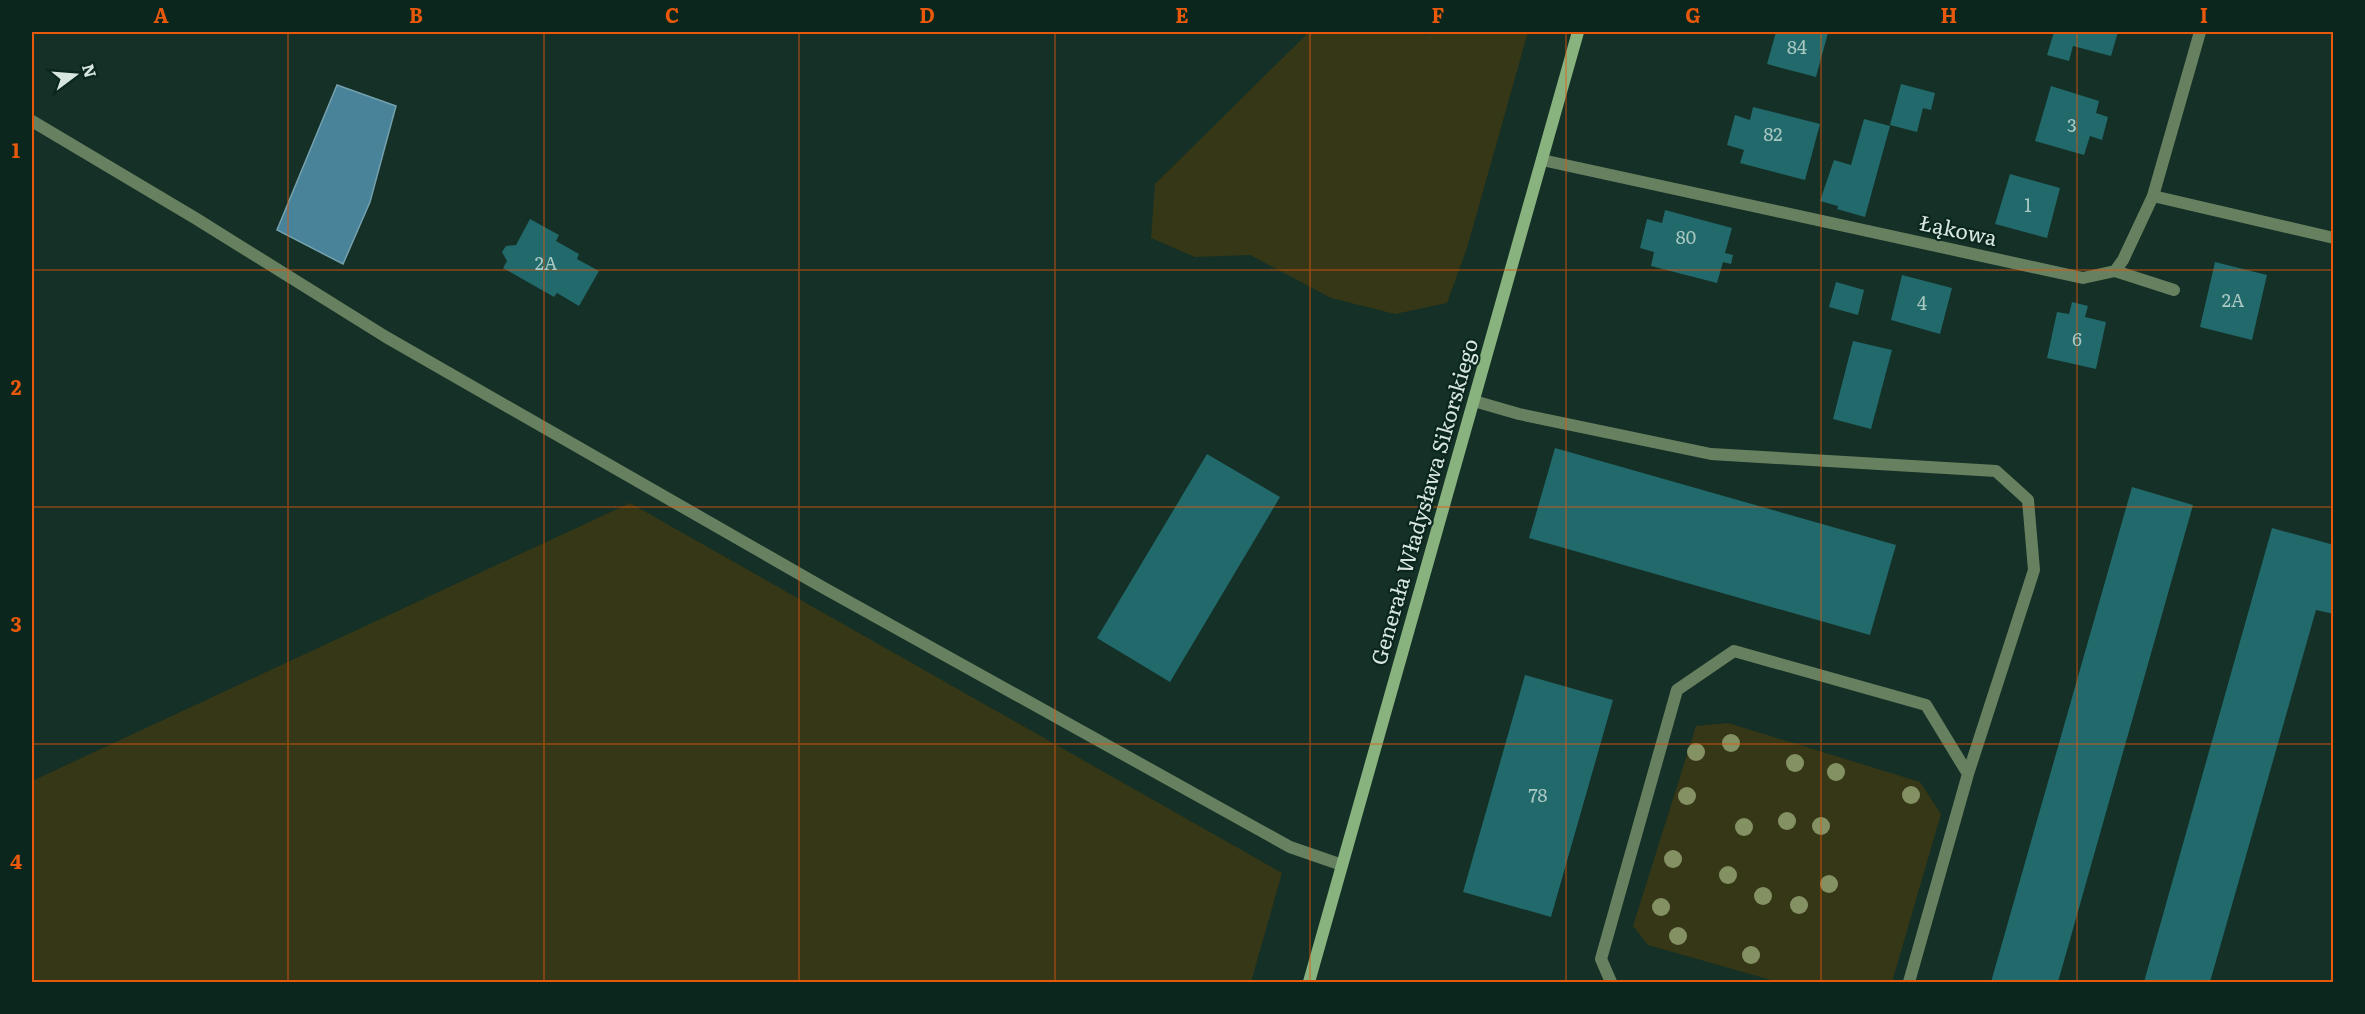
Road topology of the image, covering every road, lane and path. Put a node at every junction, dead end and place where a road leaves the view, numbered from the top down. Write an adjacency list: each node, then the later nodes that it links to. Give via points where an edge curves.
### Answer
1 (1578, 32): 4 (main road, Generała Władysława Sikorskiego)
2 (2200, 32): 5 (street)
3 (32, 121): 11 (street, via 386,337 824,588 1290,847)
4 (1542, 160): 7 (street, Łąkowa, via 2083,278); 9 (main road, Generała Władysława Sikorskiego)
5 (2153, 196): 6 (street); 7 (street)
6 (2334, 238)
7 (2115, 272): 8 (street)
8 (2174, 290)
9 (1474, 401): 10 (street, via 1712,454 1996,471 2028,500 2034,570); 11 (main road, Generała Władysława Sikorskiego)
10 (1968, 774): 13 (street, via 1926,705 1734,651 1677,690 1601,959); 14 (street)
11 (1341, 866): 12 (main road, Generała Władysława Sikorskiego)
12 (1309, 982)
13 (1611, 982)
14 (1909, 982)

